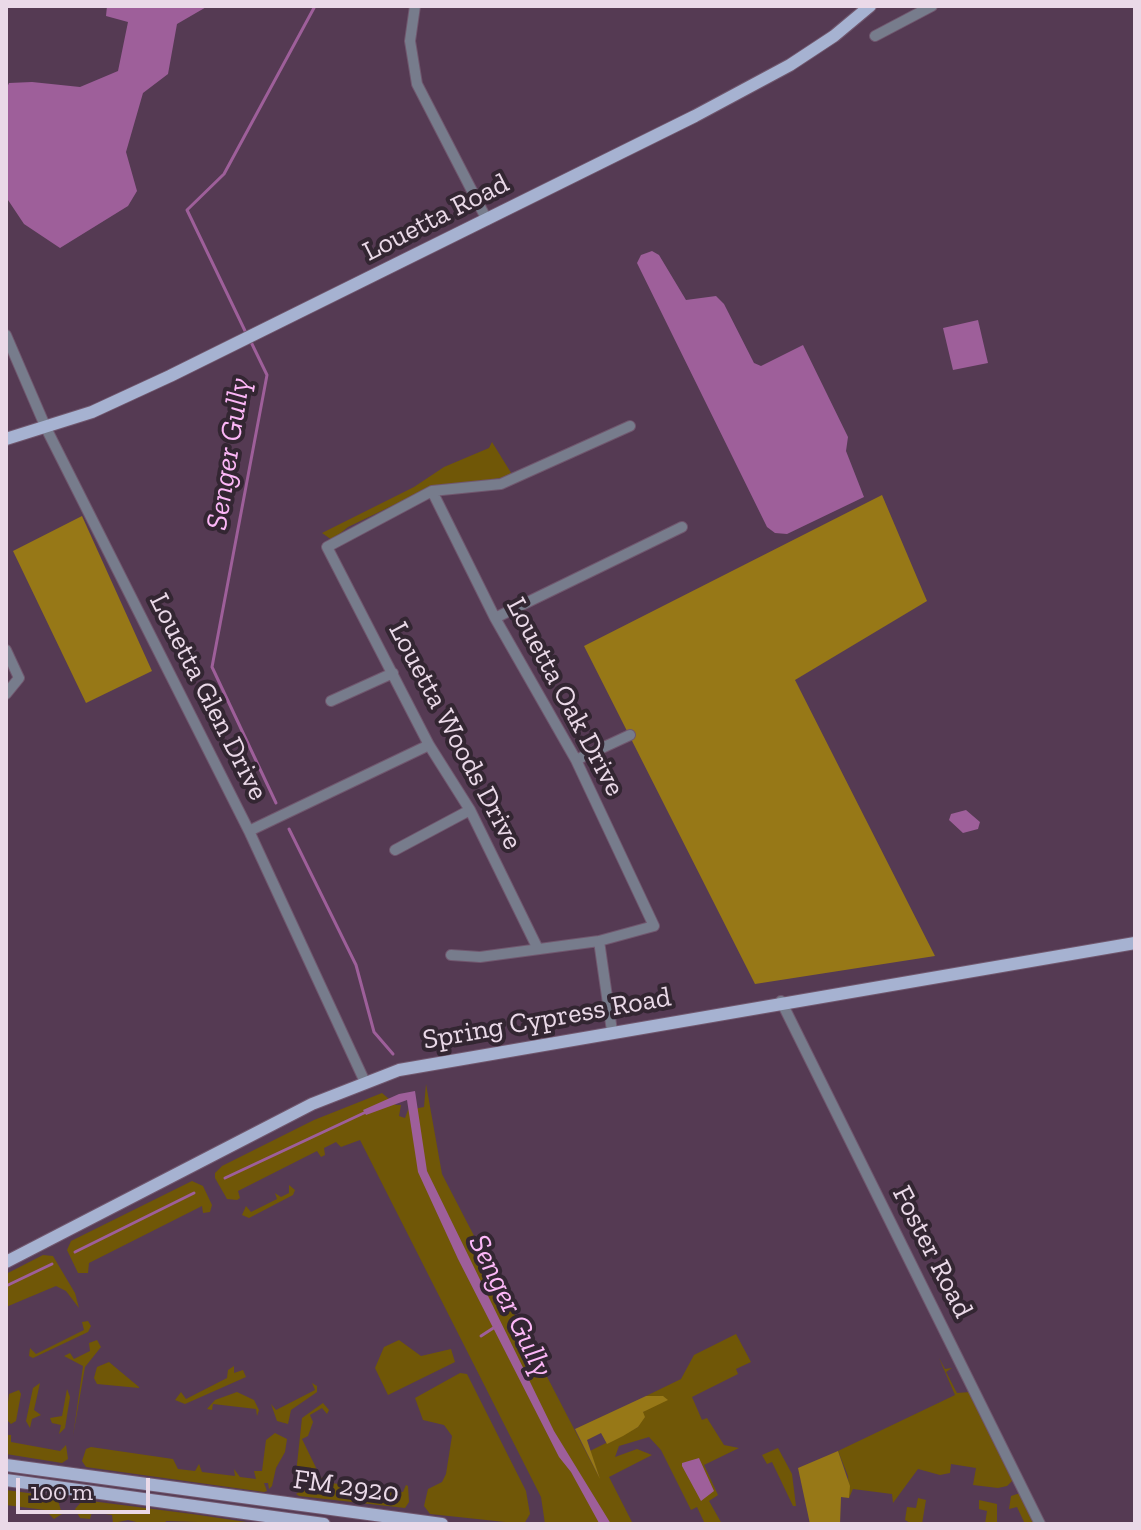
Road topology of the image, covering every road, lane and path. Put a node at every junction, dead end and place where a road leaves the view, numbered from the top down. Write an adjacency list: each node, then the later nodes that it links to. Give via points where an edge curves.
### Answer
1 (415, 6): 5 (street, via 410,53 417,84)
2 (870, 6): 5 (main road, Louetta Road, via 834,36 761,82)
3 (932, 6): 4 (street)
4 (875, 36)
5 (487, 220): 8 (main road, Louetta Road, via 115,402)
6 (6, 335): 8 (street, Louetta Glen Drive)
7 (630, 426): 10 (street, via 501,484)
8 (46, 428): 9 (main road, Louetta Road); 21 (street, Louetta Glen Drive)
9 (6, 439)
10 (432, 491): 12 (street, Louetta Oak Drive); 14 (street, Louetta Woods Drive, via 327,547)
11 (682, 527): 12 (street)
12 (495, 618): 19 (street, Louetta Oak Drive)
13 (6, 650): 15 (street, via 19,678)
14 (393, 673): 16 (street); 18 (street, Louetta Woods Drive)
15 (6, 694)
16 (331, 701)
17 (630, 735): 19 (street)
18 (429, 745): 20 (street, Louetta Woods Drive); 21 (street)
19 (576, 760): 23 (street, Louetta Oak Drive, via 654,926)
20 (470, 810): 22 (street); 25 (street, Louetta Woods Drive)
21 (249, 831): 29 (street, Louetta Glen Drive)
22 (395, 850)
23 (599, 941): 25 (street); 28 (street)
24 (1135, 943): 27 (main road, Spring Cypress Road)
25 (538, 949): 26 (street)
26 (451, 955)
27 (781, 1001): 28 (main road, Spring Cypress Road); 37 (street, Foster Road)
28 (612, 1031): 29 (main road, Spring Cypress Road, via 450,1059)
29 (365, 1082): 30 (main road, Spring Cypress Road, via 247,1136)
30 (6, 1262)
31 (6, 1465): 33 (main road, FM 2920 / FM 2920)
32 (6, 1480): 34 (main road, FM 2920 / FM 2920)
33 (282, 1502): 34 (street); 36 (main road, FM 2920 / FM 2920)
34 (279, 1521): 35 (main road, FM 2920 / FM 2920)
35 (324, 1524)
36 (442, 1524)
37 (1040, 1524)

